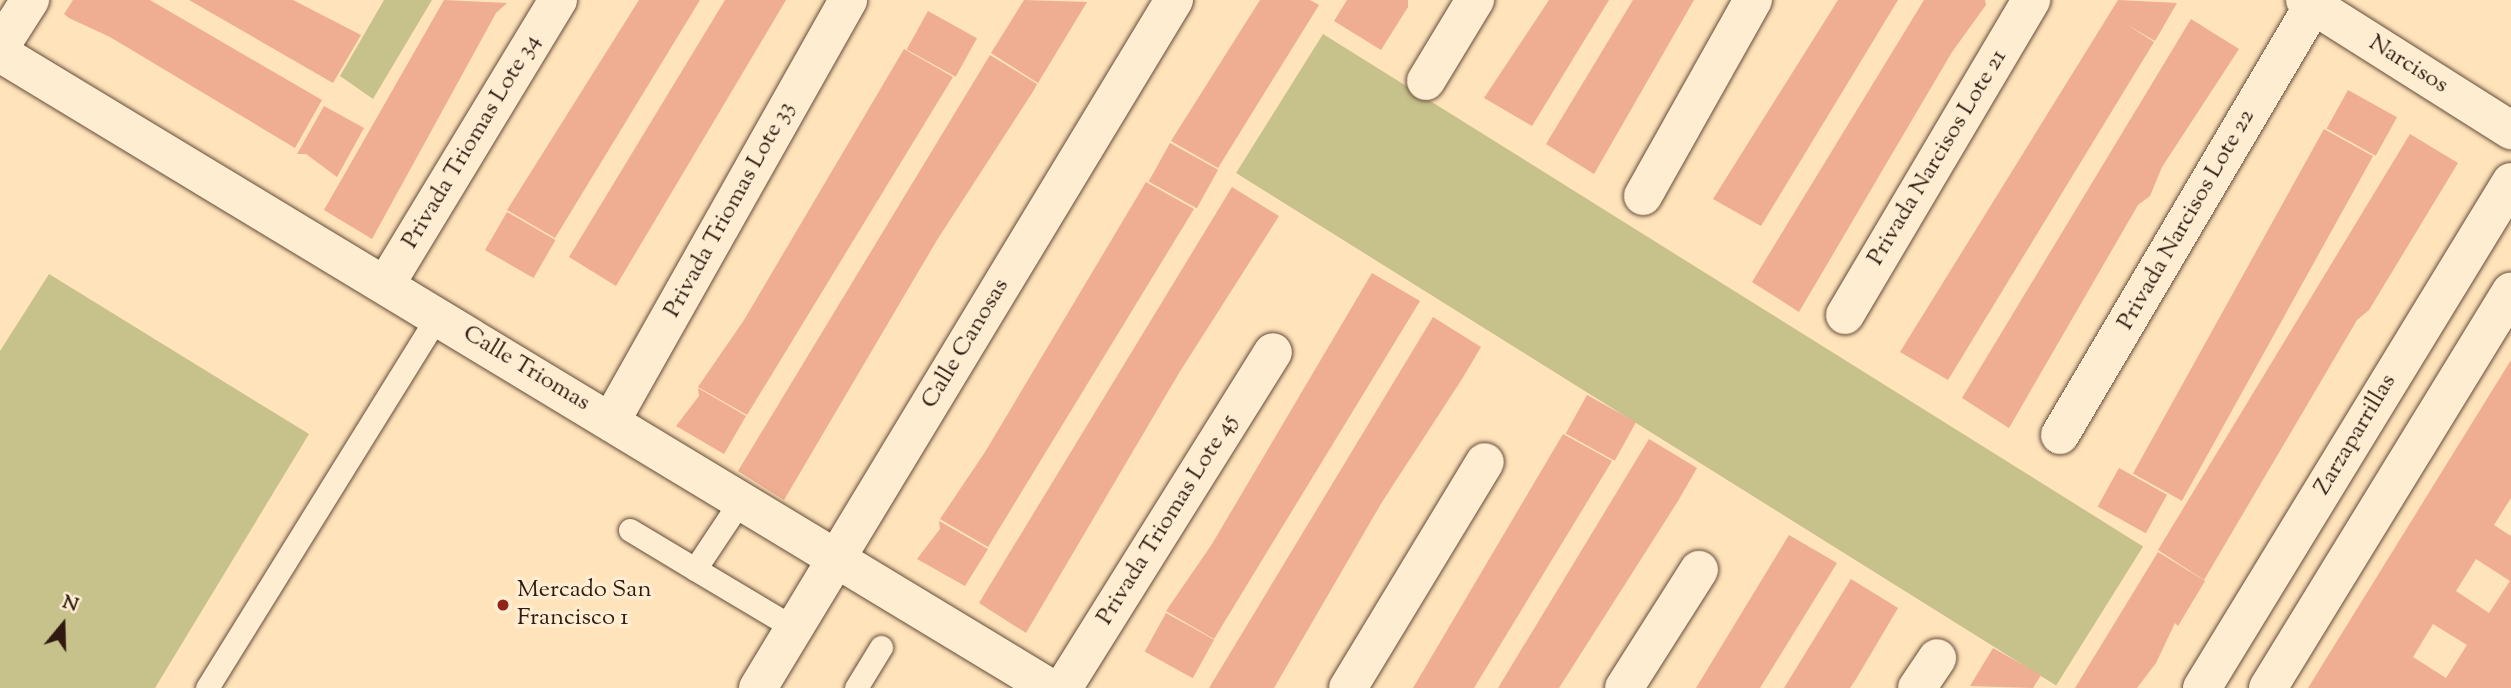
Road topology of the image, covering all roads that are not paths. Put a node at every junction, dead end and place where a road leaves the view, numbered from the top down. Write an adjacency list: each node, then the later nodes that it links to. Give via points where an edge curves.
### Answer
1 (30, 0): 9 (street)
2 (558, 0): 15 (street, Privada Triomas Lote 34)
3 (848, 0): 20 (street, Privada Triomas Lote 33)
4 (1174, 0): 25 (street, Calle Canosas)
5 (1475, 0): 11 (street)
6 (1753, 0): 14 (street)
7 (2031, 0): 18 (street, Privada Narcisos Lote 21)
8 (2309, 2): 12 (street, Narcisos); 21 (street, Privada Narcisos Lote 22)
9 (0, 47)
10 (0, 53): 15 (street, Calle Triomas)
11 (1426, 81)
12 (2511, 130)
13 (2511, 182): 37 (street, Zarzaparrillas)
14 (1643, 196)
15 (386, 284): 17 (street, Calle Triomas)
16 (2511, 292): 38 (street)
17 (438, 315): 20 (street, Calle Triomas); 30 (lane)
18 (1844, 315)
19 (1273, 352): 34 (street, Privada Triomas Lote 45)
20 (611, 421): 23 (street, Calle Triomas)
21 (2060, 435)
22 (1485, 462): 35 (street)
23 (741, 500): 25 (street, Calle Triomas); 26 (lane)
24 (630, 530): 26 (lane)
25 (837, 558): 28 (street, Calle Canosas); 33 (street, Calle Triomas)
26 (695, 569): 28 (lane)
27 (1699, 570): 36 (street)
28 (794, 628): 31 (street, Calle Canosas)
29 (881, 647): 32 (lane)
30 (207, 688)
31 (758, 688)
32 (856, 688)
33 (1050, 688)
34 (1063, 688)
35 (1348, 688)
36 (1625, 688)
37 (2202, 688)
38 (2268, 688)

